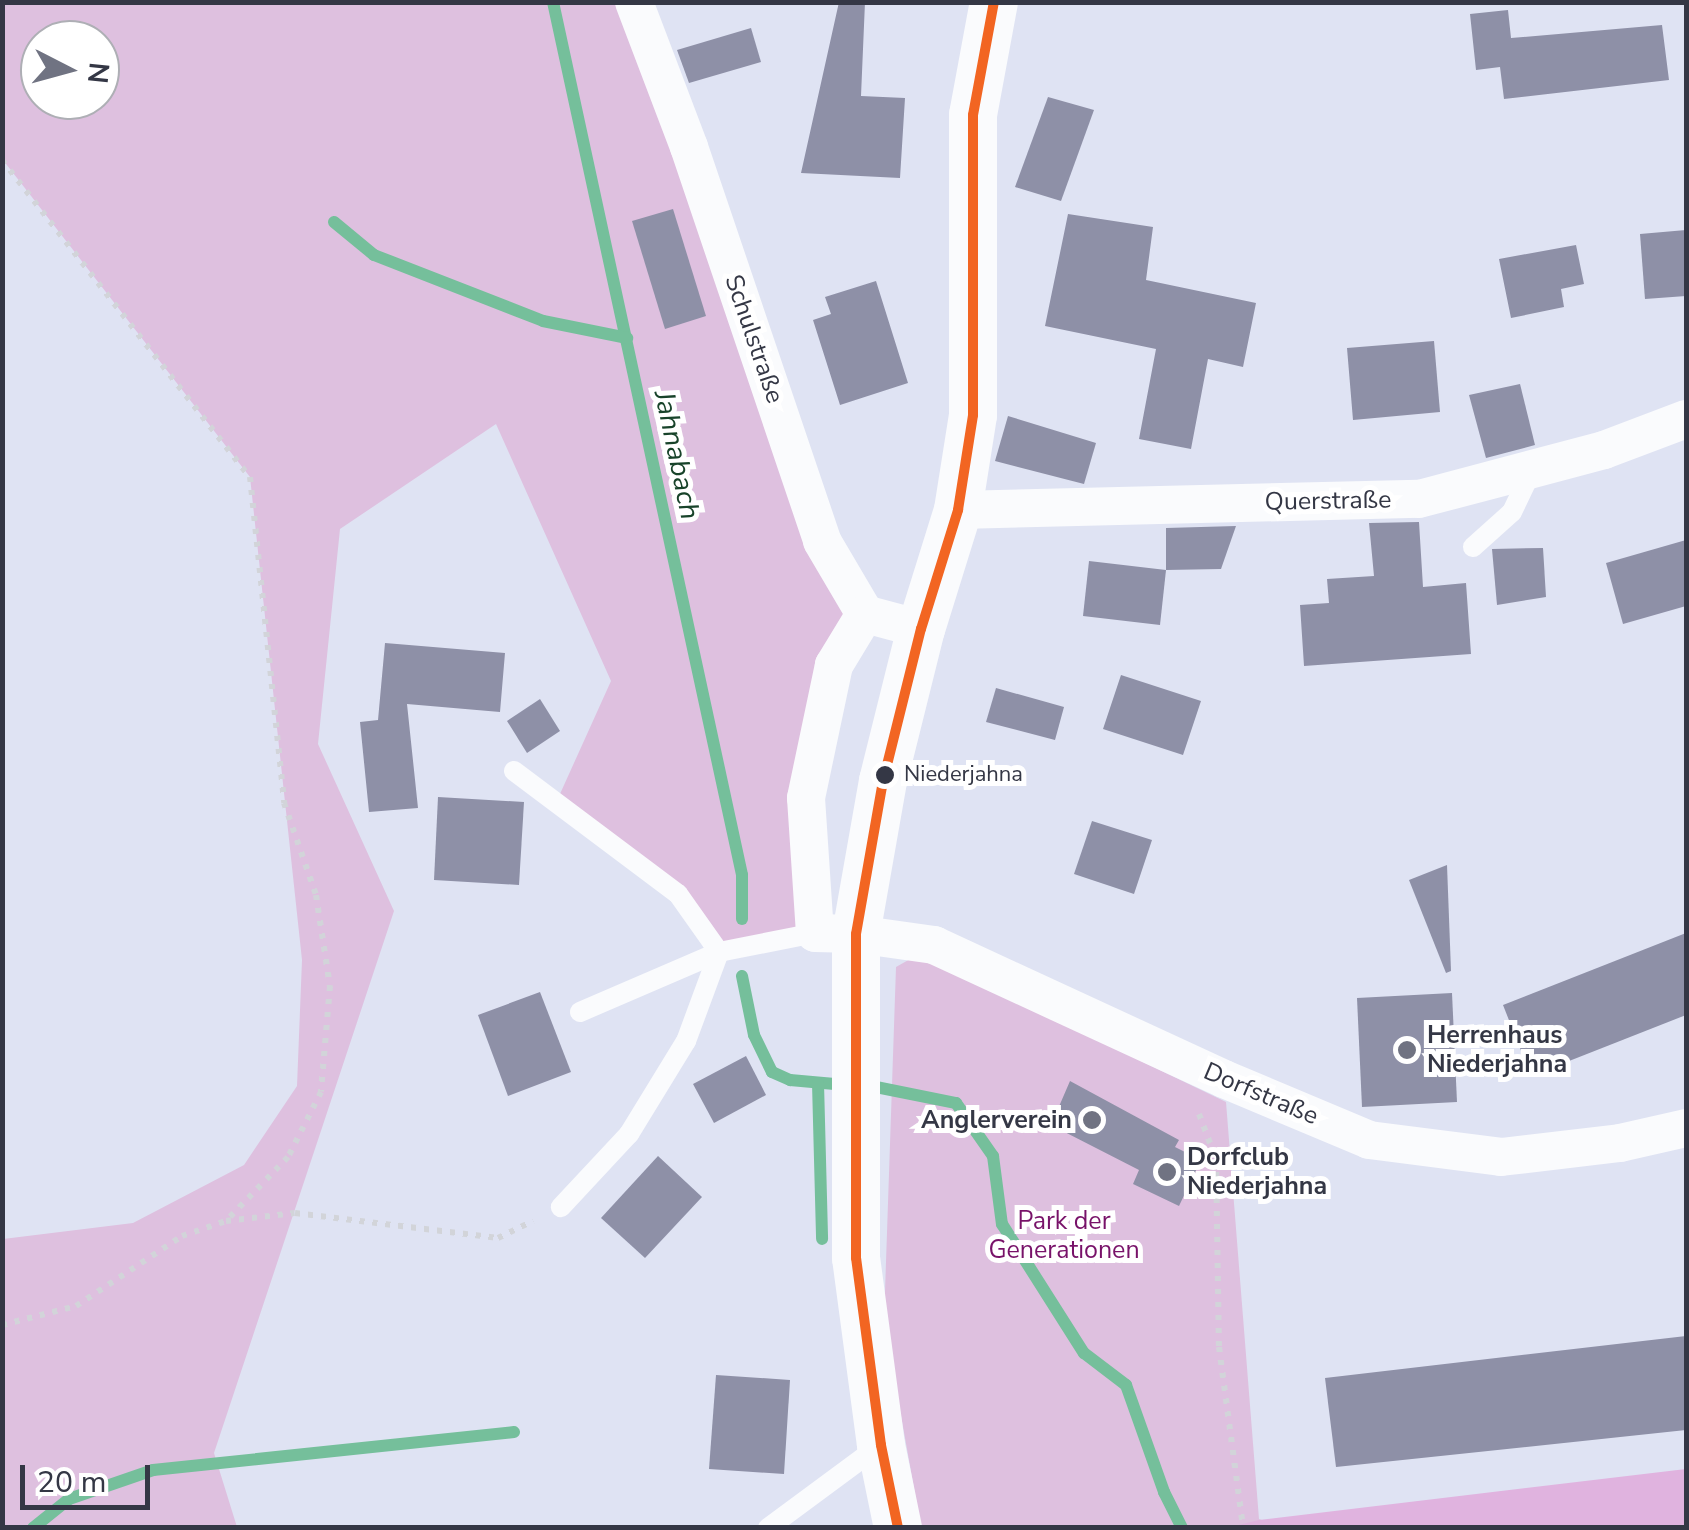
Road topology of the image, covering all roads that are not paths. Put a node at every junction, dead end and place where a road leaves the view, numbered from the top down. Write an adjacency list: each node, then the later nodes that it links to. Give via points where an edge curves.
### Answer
1 (634, 2): 7 (street, Schulstraße, via 822,541)
2 (994, 2): 5 (street, via 973,115 973,414)
3 (1686, 420): 4 (street, Querstraße)
4 (1533, 468): 5 (street, Querstraße, via 1419,499); 6 (lane, via 1512,512)
5 (958, 510): 8 (street)
6 (1473, 547)
7 (865, 614): 8 (street); 10 (street, via 834,665 806,798)
8 (922, 629): 10 (street, via 880,798)
9 (514, 771): 11 (lane, via 678,894)
10 (835, 934): 11 (lane); 13 (street, Dorfstraße, via 934,945 1369,1140 1501,1157 1620,1144); 15 (street, via 853,1050 856,1258)
11 (718, 952): 12 (lane); 14 (lane, via 686,1041 639,1119)
12 (580, 1012)
13 (1686, 1128)
14 (561, 1207)
15 (881, 1445): 16 (lane); 17 (street)
16 (768, 1528)
17 (898, 1528)

